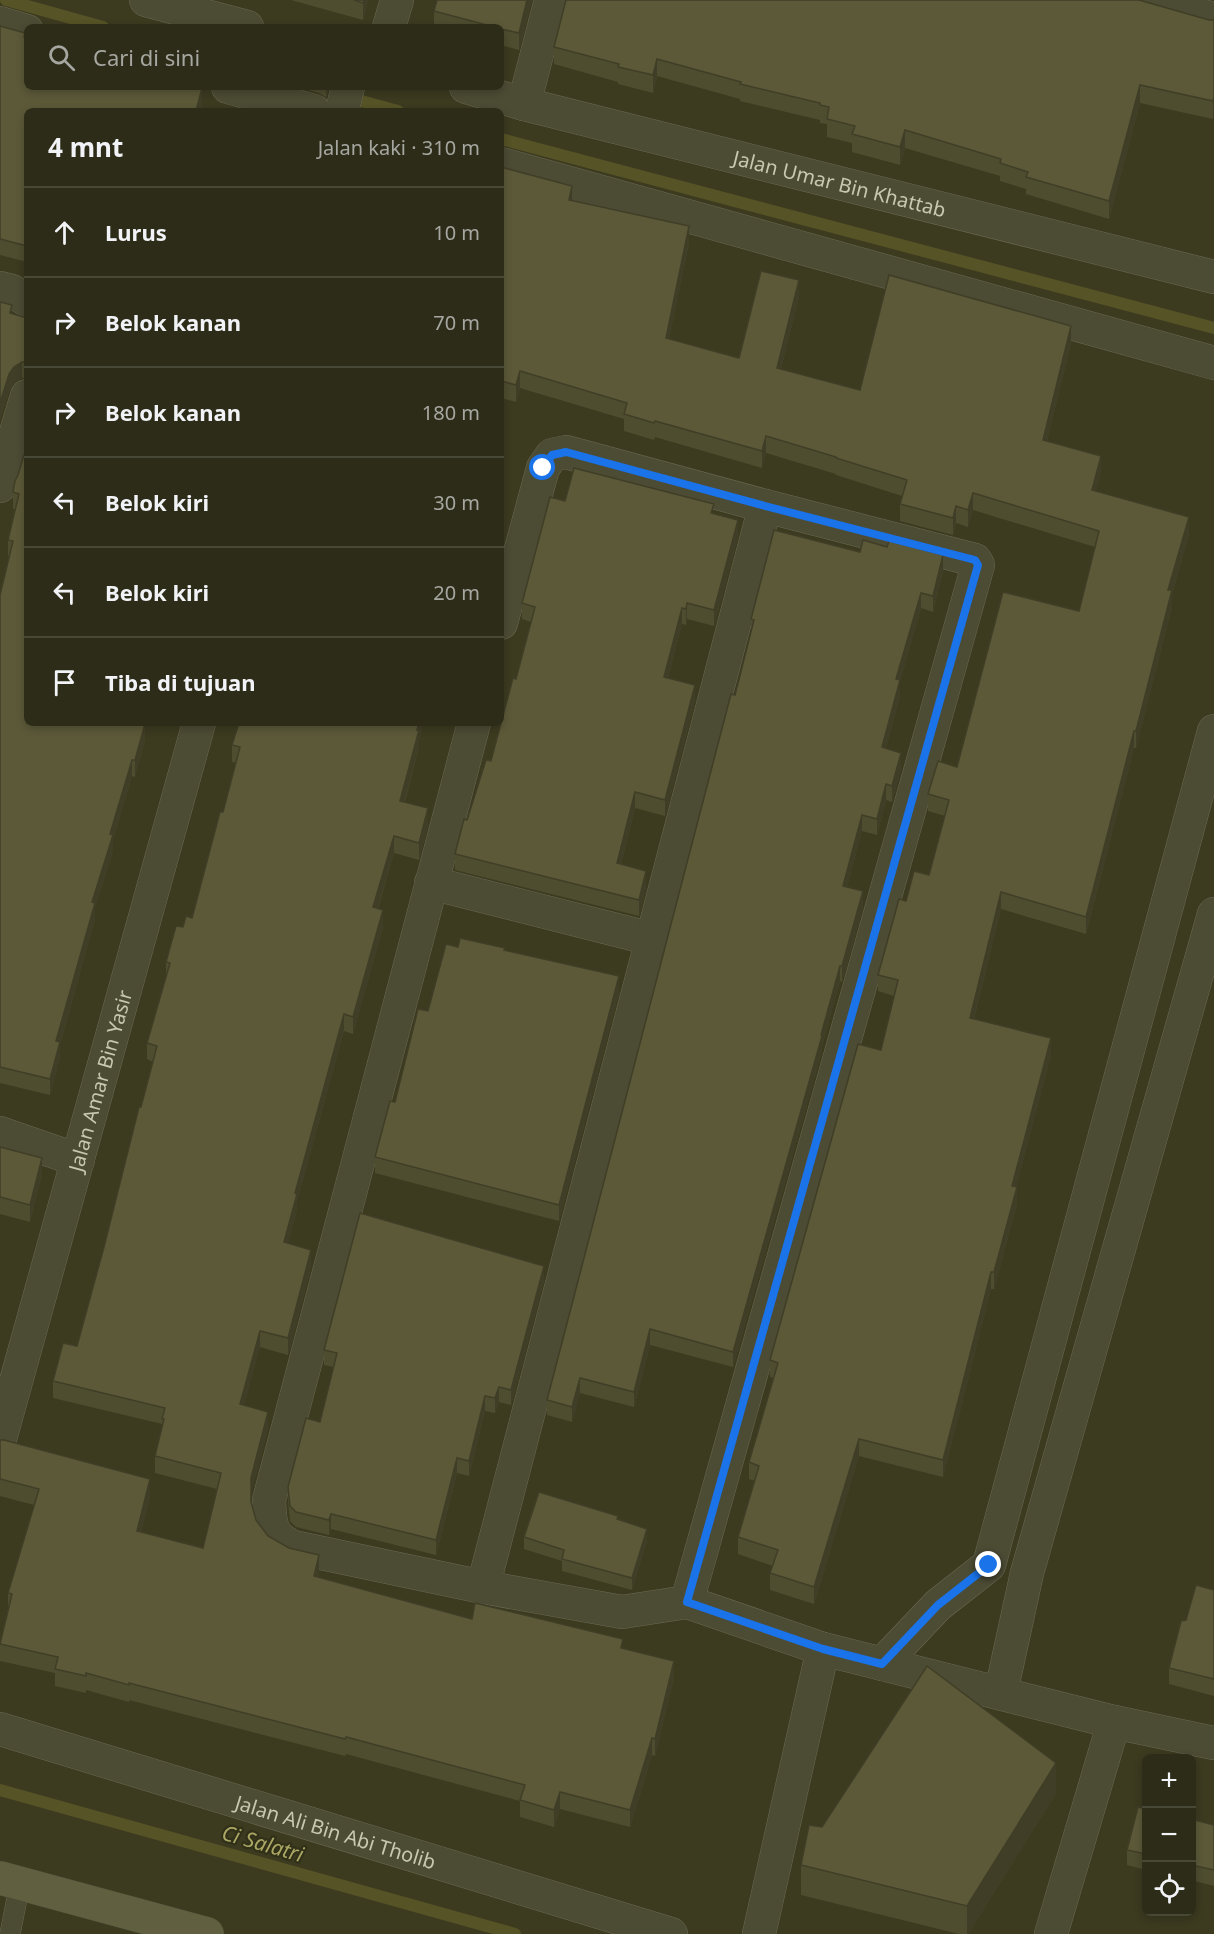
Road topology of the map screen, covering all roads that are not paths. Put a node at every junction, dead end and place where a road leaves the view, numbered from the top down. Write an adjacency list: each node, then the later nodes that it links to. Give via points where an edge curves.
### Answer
1 (146, 0): 7 (street)
2 (397, 0): 8 (street)
3 (551, 0): 13 (street)
4 (1144, 0): 5 (street)
5 (1214, 20)
6 (0, 23): 9 (street)
7 (236, 24)
8 (390, 24)
9 (24, 30)
10 (239, 90): 14 (street)
11 (347, 90): 15 (street)
12 (475, 90): 13 (street, Jalan Umar Bin Khattab)
13 (524, 104): 17 (street, Jalan Umar Bin Khattab)
14 (303, 108)
15 (343, 108)
16 (504, 165): 20 (street)
17 (1214, 277)
18 (0, 288): 19 (street)
19 (24, 298)
20 (1214, 363)
21 (24, 406): 22 (street)
22 (0, 486)
23 (765, 506): 24 (street, via 566,452 552,455 543,468); 30 (street); 37 (street, via 975,560 978,565)
24 (504, 612)
25 (198, 726): 32 (street, Jalan Amar Bin Yasir)
26 (473, 726): 28 (street)
27 (1214, 731): 34 (street)
28 (431, 883): 30 (street); 36 (street, via 268,1500 274,1533 293,1548)
29 (1214, 914): 35 (street)
30 (652, 939): 36 (street)
31 (0, 1132): 32 (street)
32 (78, 1160): 33 (street, Jalan Amar Bin Yasir)
33 (2, 1419)
34 (989, 1565): 35 (street); 39 (street, via 938,1605)
35 (1027, 1574): 40 (street)
36 (483, 1587): 37 (street, via 622,1612)
37 (687, 1602): 38 (street)
38 (823, 1649): 39 (street); 48 (street)
39 (882, 1664): 40 (street)
40 (1001, 1692): 41 (street)
41 (1114, 1722): 43 (street); 49 (street)
42 (0, 1729): 47 (street, Jalan Ali Bin Abi Tholib)
43 (1214, 1743)
44 (10, 1881): 45 (lane); 46 (street)
45 (10, 1934)
46 (207, 1934)
47 (671, 1934)
48 (759, 1934)
49 (1051, 1934)

